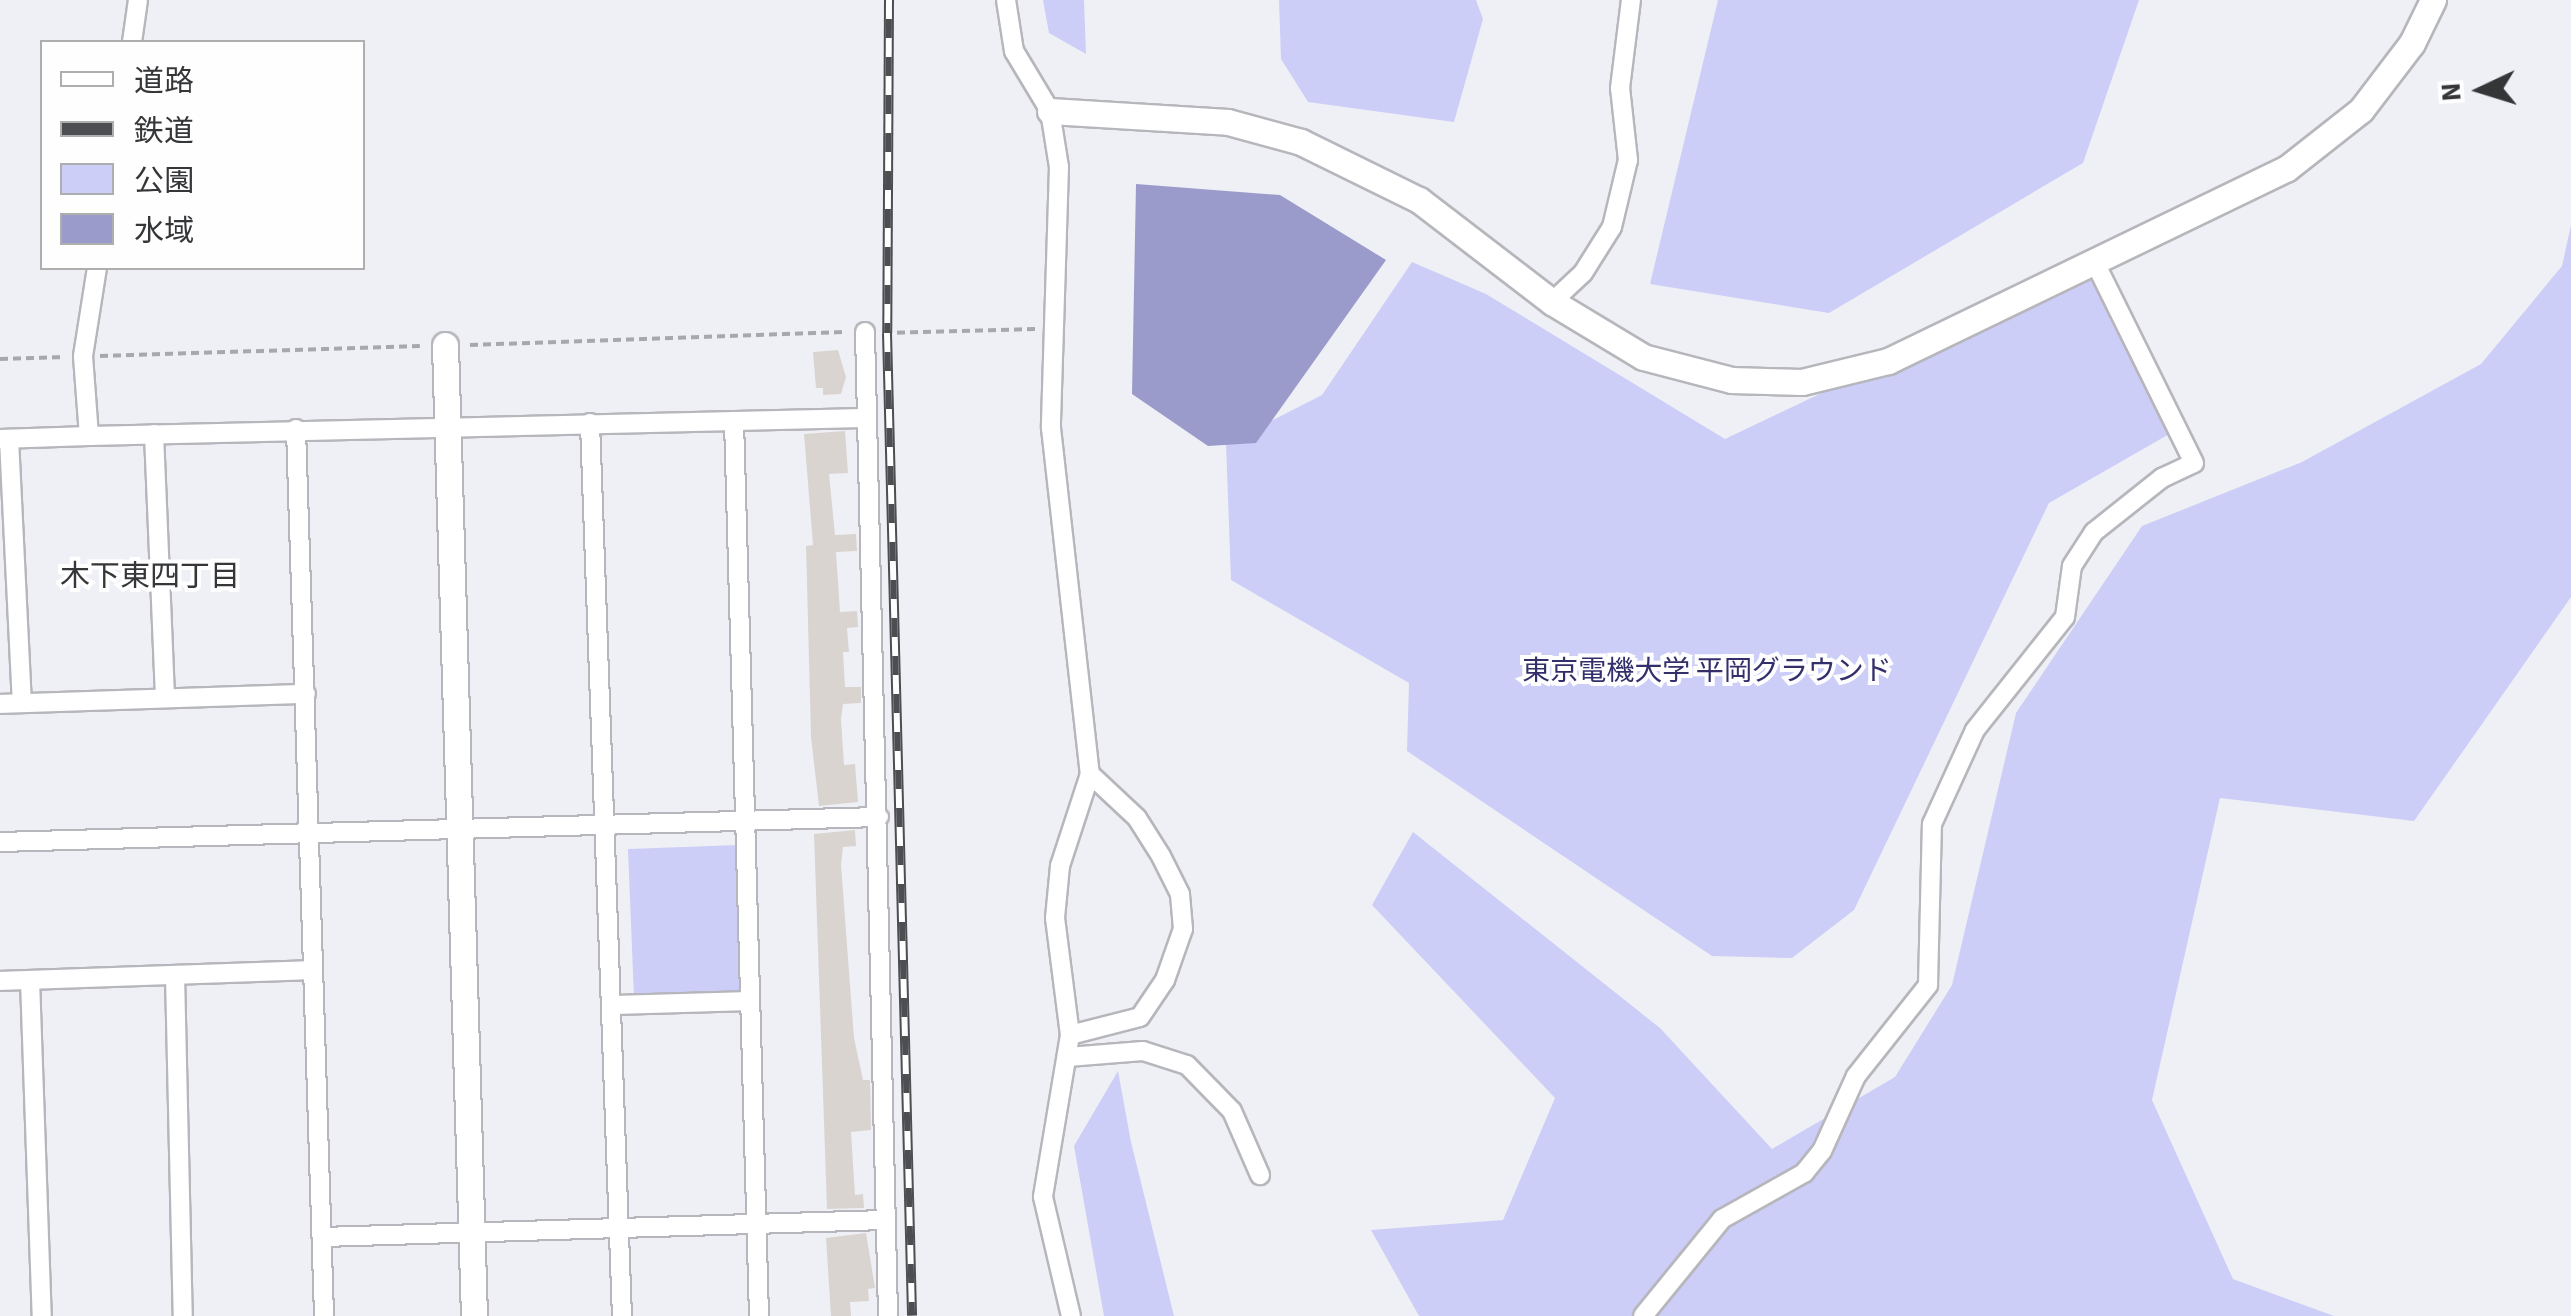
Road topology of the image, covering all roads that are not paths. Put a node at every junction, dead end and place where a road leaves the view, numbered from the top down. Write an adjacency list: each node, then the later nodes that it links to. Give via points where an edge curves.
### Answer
1 (138, 0): 5 (street)
2 (1006, 0): 6 (street, via 1014,51)
3 (1630, 0): 9 (street, via 1620,88 1628,160 1612,228 1584,273)
4 (2434, 0): 7 (street, via 2412,43 2361,110 2286,169)
5 (132, 40)
6 (1050, 111): 9 (street, via 1228,122 1301,142 1419,200); 24 (street, via 1059,167 1051,428)
7 (2095, 264): 9 (street, via 1888,361 1802,382 1676,370 1620,346); 53 (street, via 2194,463 2162,478 2094,532 2072,566 2065,617 1975,730 1932,824 1928,985 1856,1076 1822,1152 1804,1173 1722,1219)
8 (97, 270): 18 (street, via 84,356)
9 (1552, 302)
10 (865, 332): 12 (street)
11 (445, 346): 15 (street)
12 (864, 418): 13 (street); 25 (street)
13 (734, 420): 14 (street); 26 (street)
14 (590, 424): 15 (street); 27 (street)
15 (448, 426): 16 (street); 28 (street)
16 (296, 430): 17 (street); 20 (street)
17 (154, 434): 18 (street); 21 (street)
18 (89, 436): 19 (street)
19 (5, 439): 22 (street)
20 (306, 694): 21 (street); 29 (street)
21 (165, 698): 22 (street)
22 (22, 703): 23 (street)
23 (0, 704)
24 (1090, 774): 37 (street, via 1060,866 1056,918); 37 (street, via 1137,818 1161,856 1180,894 1184,929 1165,980 1140,1017)
25 (880, 817): 26 (street); 40 (street)
26 (745, 821): 27 (street); 35 (street)
27 (609, 825): 28 (street); 36 (street)
28 (462, 829): 29 (street); 43 (street)
29 (307, 834): 30 (street); 31 (street)
30 (0, 842)
31 (313, 970): 32 (street); 44 (street)
32 (174, 974): 33 (street); 46 (street)
33 (30, 980): 34 (street); 45 (street)
34 (0, 981)
35 (750, 1001): 36 (street); 41 (street)
36 (615, 1005): 42 (street)
37 (1070, 1035): 38 (street)
38 (1068, 1057): 39 (street, via 1143,1050 1186,1065 1232,1111); 52 (street, via 1043,1197)
39 (1260, 1175)
40 (886, 1220): 41 (street); 51 (street)
41 (756, 1223): 42 (street); 50 (street)
42 (620, 1228): 43 (street); 49 (street)
43 (472, 1232): 44 (street); 48 (street)
44 (322, 1237): 47 (street)
45 (42, 1316)
46 (183, 1316)
47 (324, 1316)
48 (474, 1316)
49 (622, 1316)
50 (759, 1316)
51 (888, 1316)
52 (1071, 1316)
53 (1642, 1316)

